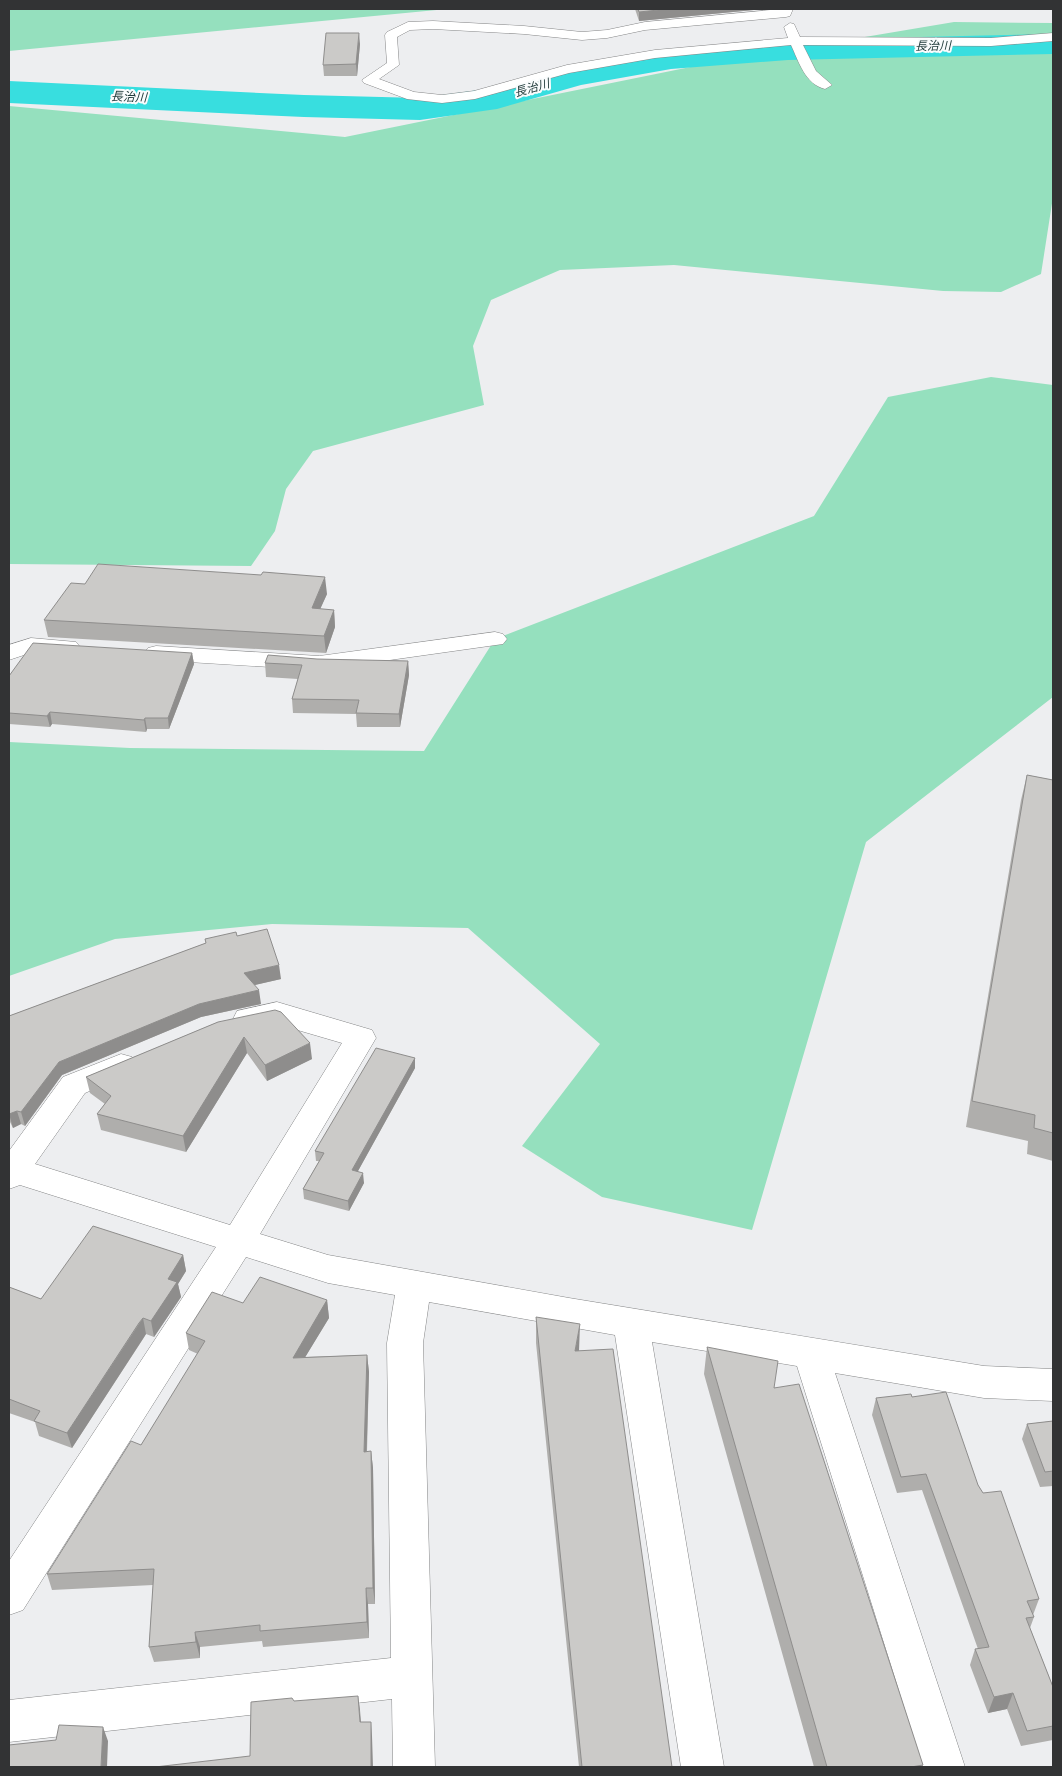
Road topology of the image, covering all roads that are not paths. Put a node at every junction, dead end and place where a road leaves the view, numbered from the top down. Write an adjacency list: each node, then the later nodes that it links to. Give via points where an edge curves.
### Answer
1 (787, 11): 3 (street, via 792,36); 3 (street, via 582,36 515,29 408,26 391,34 393,65 369,80 412,96 475,96 567,69 611,60)
2 (1053, 37): 3 (street, via 991,42)
3 (797, 41): 4 (street, via 810,73)
4 (825, 85)
5 (495, 639): 7 (street, via 319,663)
6 (91, 649): 8 (street, via 32,645)
7 (131, 651)
8 (9, 653)
9 (222, 1025): 12 (street, via 277,1013 361,1038)
10 (152, 1053): 11 (street, via 74,1085)
11 (10, 1172): 12 (street)
12 (238, 1241): 13 (street, via 328,1269); 17 (street)
13 (414, 1285): 14 (street); 18 (street, via 405,1343)
14 (631, 1323): 15 (street); 21 (street)
15 (811, 1353): 16 (street, via 984,1382); 22 (street)
16 (1053, 1385)
17 (9, 1596)
18 (412, 1676): 19 (street); 20 (street)
19 (9, 1722)
20 (414, 1767)
21 (702, 1767)
22 (944, 1767)

